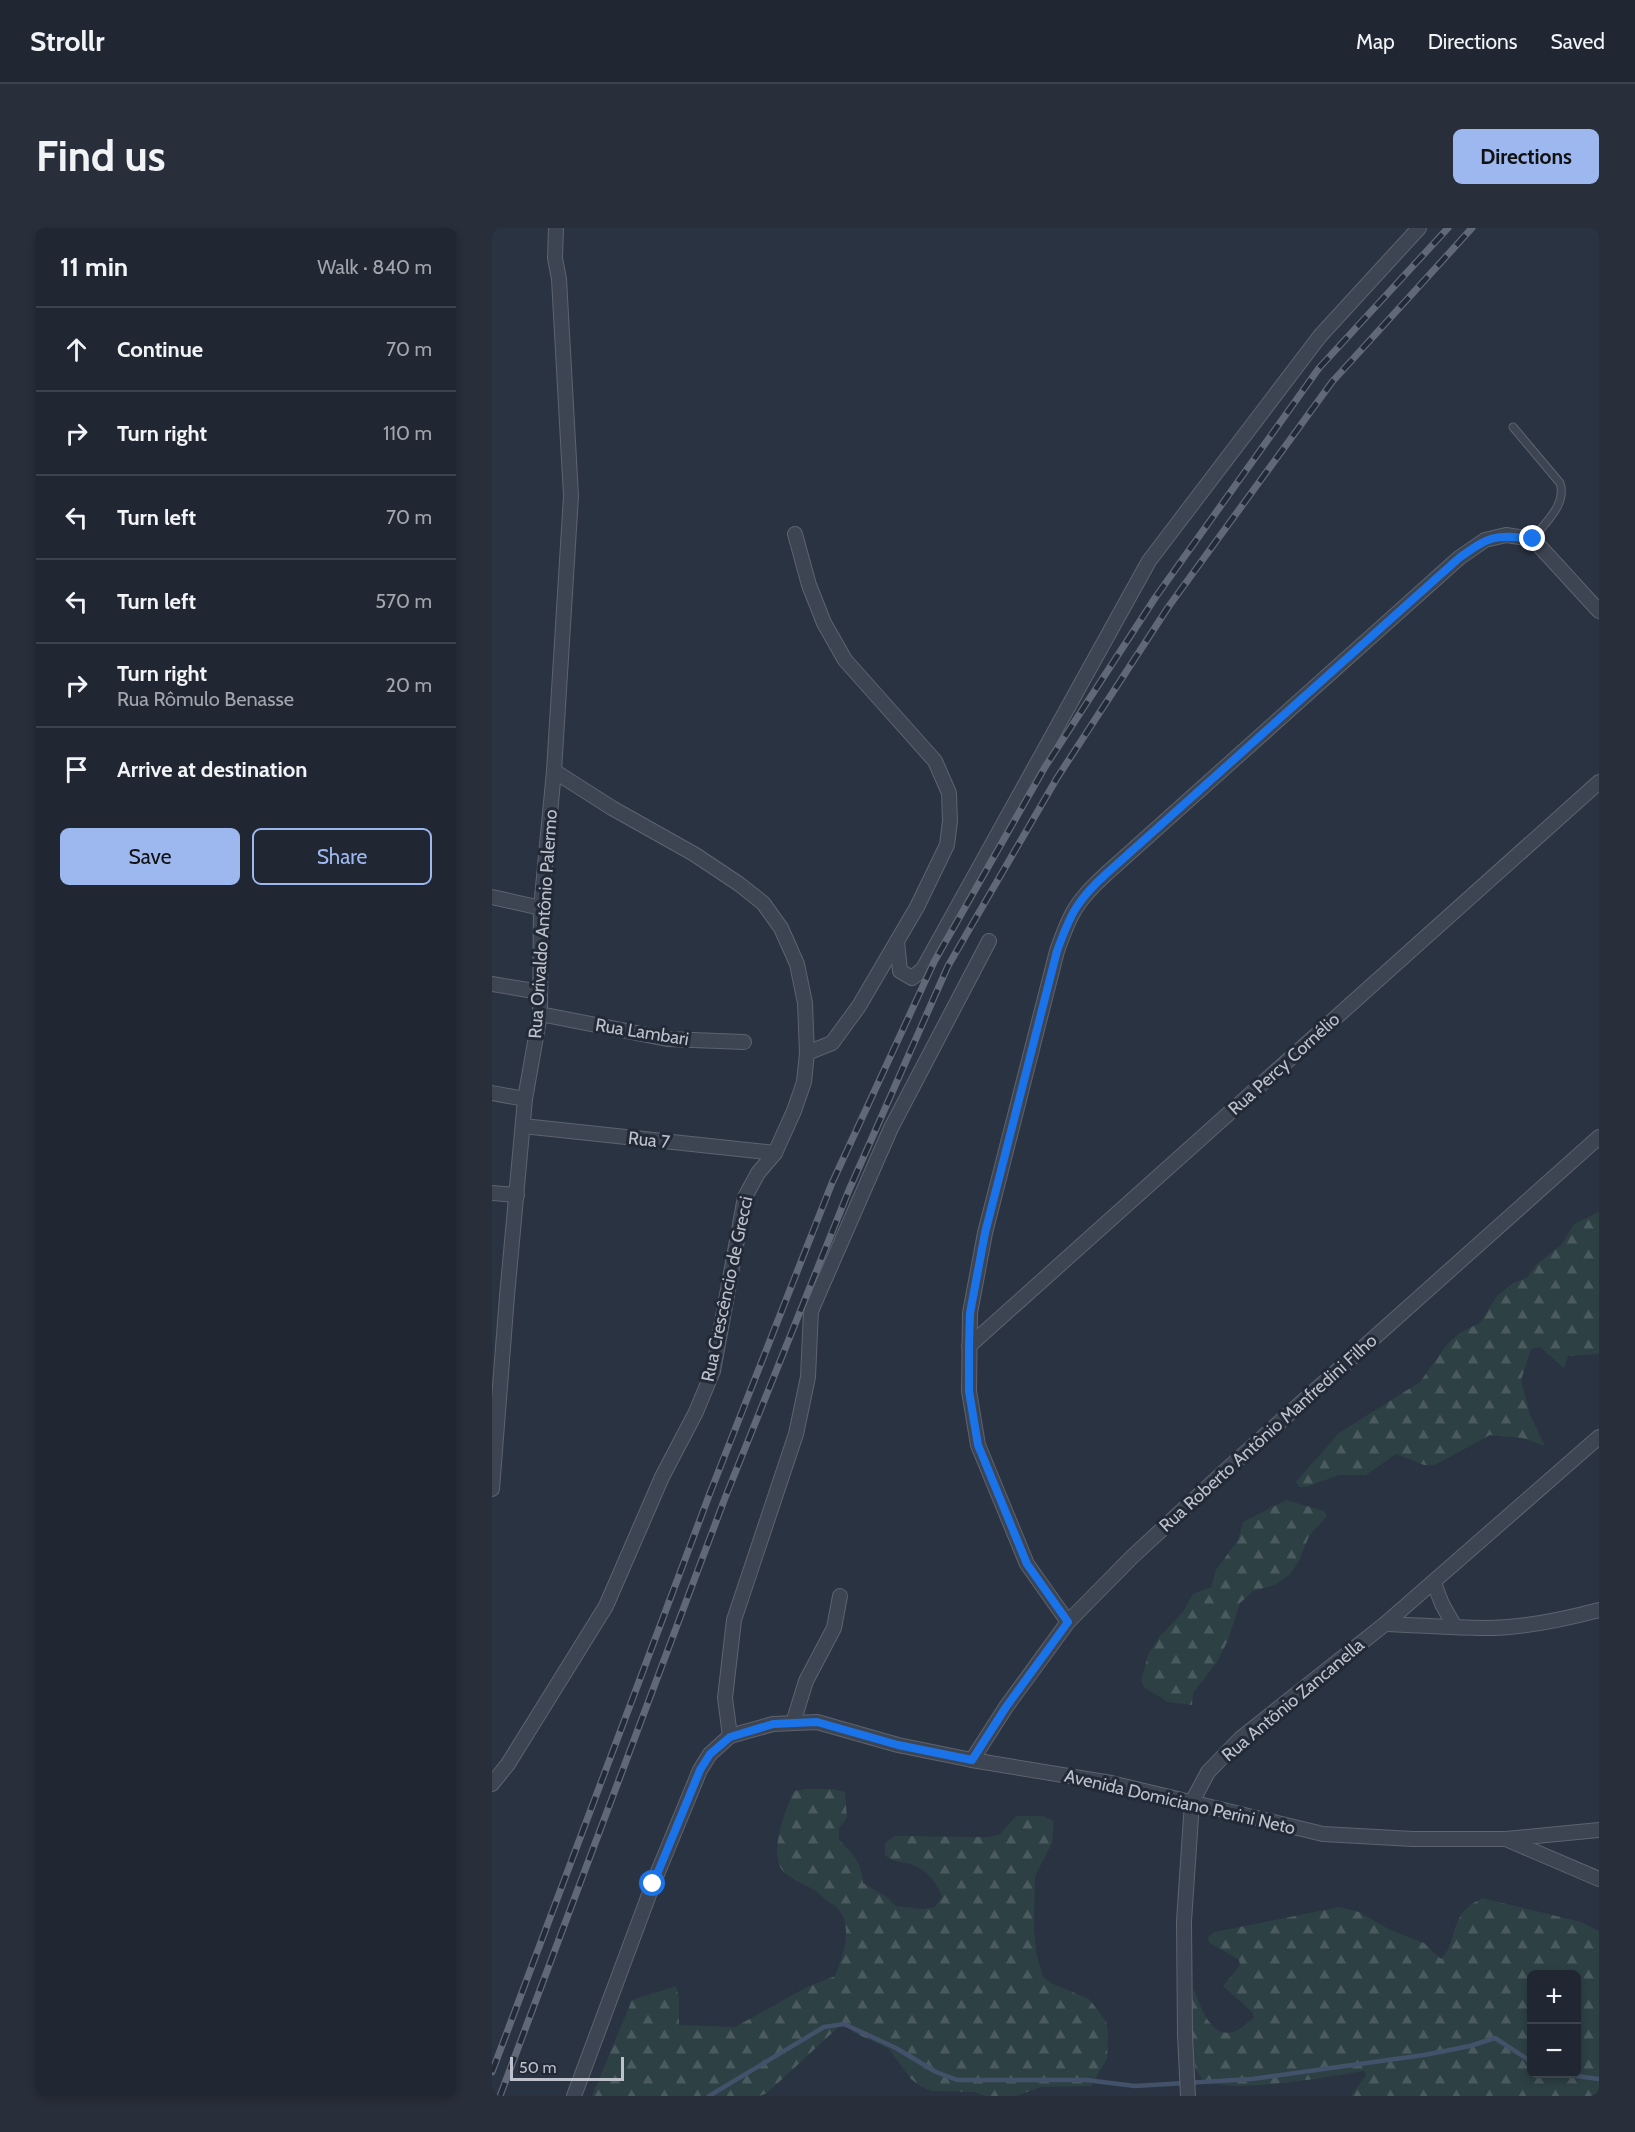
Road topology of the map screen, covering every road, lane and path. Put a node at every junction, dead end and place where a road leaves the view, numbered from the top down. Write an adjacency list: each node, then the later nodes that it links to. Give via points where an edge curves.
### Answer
1 (556, 228): 7 (street, Rua Orivaldo Antônio Palermo, via 571,500)
2 (1419, 228): 11 (street, via 1320,336 1149,561 923,969 912,978 900,971)
3 (1513, 427): 5 (lane, via 1563,490 1559,505)
4 (795, 534): 11 (street, via 824,623 845,660 935,761 949,793 947,845)
5 (1533, 539): 6 (street); 27 (street, via 1506,535 1485,540 1459,558 1085,893 1069,916 1057,951 985,1233 970,1313)
6 (1599, 611)
7 (554, 771): 10 (street, Rua Orivaldo Antônio Palermo); 17 (street, Rua Crescêncio de Grecci, via 694,854 763,903 781,928 797,964 805,1003)
8 (1599, 782): 27 (street, Rua Percy Cornélio)
9 (492, 897): 10 (street)
10 (541, 908): 14 (street, Rua Orivaldo Antônio Palermo)
11 (897, 941): 17 (street, via 832,1043)
12 (989, 941): 38 (street, via 891,1128 811,1311 808,1377 796,1434 734,1620 725,1698)
13 (492, 984): 14 (street)
14 (540, 992): 15 (street, Rua Orivaldo Antônio Palermo)
15 (540, 1014): 16 (street, Rua Lambari, via 667,1039); 19 (street, Rua Orivaldo Antônio Palermo)
16 (744, 1042)
17 (807, 1053): 22 (street, Rua Crescêncio de Grecci, via 804,1082)
18 (492, 1093): 19 (street)
19 (525, 1099): 20 (street, Rua Orivaldo Antônio Palermo)
20 (523, 1126): 22 (street, Rua 7); 24 (street, Rua Orivaldo Antônio Palermo)
21 (1599, 1137): 34 (street, Rua Roberto Antônio Manfredini Filho, via 1226,1470)
22 (775, 1153): 40 (street, Rua Crescêncio de Grecci, via 745,1197 713,1371 696,1412 662,1477 606,1606)
23 (492, 1193): 24 (street)
24 (517, 1195): 26 (street, Rua Orivaldo Antônio Palermo)
25 (492, 1295): 26 (street)
26 (507, 1296): 28 (street, Rua Orivaldo Antônio Palermo)
27 (969, 1346): 34 (street, via 969,1391 978,1445 1027,1564)
28 (495, 1399): 30 (street, Rua Orivaldo Antônio Palermo)
29 (1599, 1437): 31 (street, Rua Antônio Zancanella)
30 (492, 1489)
31 (1434, 1582): 35 (street, Rua Antônio Zancanella); 36 (street)
32 (840, 1596): 37 (street, via 834,1628 806,1682)
33 (1599, 1610): 36 (street, via 1529,1625)
34 (1068, 1622): 39 (street, Rua Roberto Antônio Manfredini Filho)
35 (1385, 1624): 36 (street); 41 (street, Rua Antônio Zancanella, via 1241,1738 1208,1772)
36 (1455, 1627)
37 (794, 1723): 38 (street, Avenida Domiciano Perini Neto, via 773,1724); 39 (street, Avenida Domiciano Perini Neto, via 817,1722 898,1745)
38 (730, 1737): 45 (street, Avenida Domiciano Perini Neto, via 710,1754 690,1793)
39 (972, 1760): 41 (street, Avenida Domiciano Perini Neto, via 1111,1783)
40 (492, 1784)
41 (1192, 1802): 43 (street, Avenida Domiciano Perini Neto, via 1323,1834); 46 (street, Rua Antônio Zancanella, via 1184,1921)
42 (1599, 1830): 43 (street, Avenida Domiciano Perini Neto)
43 (1506, 1839): 44 (street)
44 (1599, 1879)
45 (574, 2096)
46 (1188, 2096)

